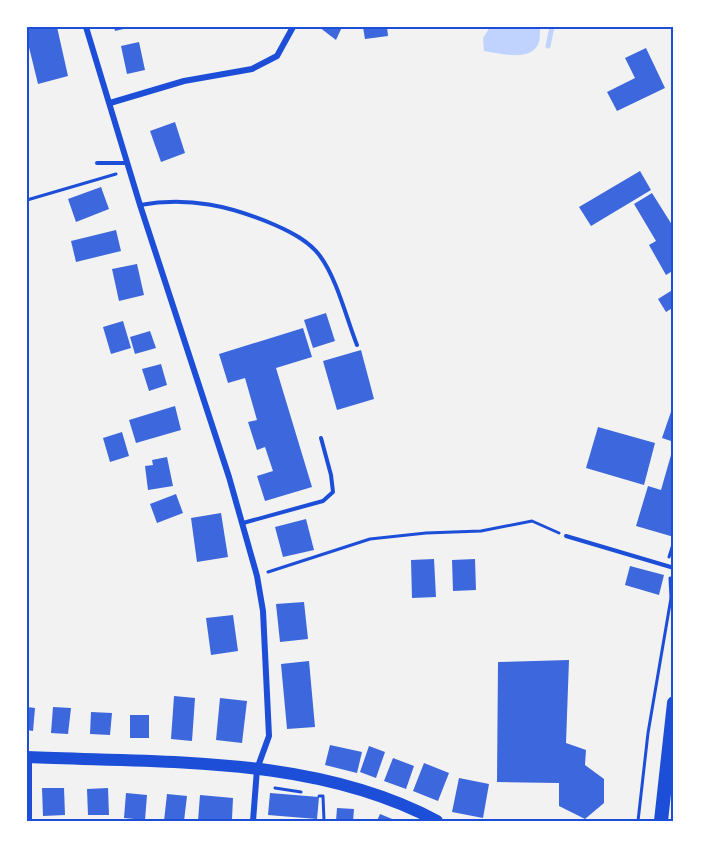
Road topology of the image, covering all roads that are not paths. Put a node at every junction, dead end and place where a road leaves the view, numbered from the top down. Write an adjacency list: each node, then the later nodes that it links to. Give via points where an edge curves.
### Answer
1 (86, 27): 3 (street)
2 (293, 27): 3 (street, via 277,56 252,69 184,81)
3 (110, 103): 5 (street)
4 (97, 163): 5 (lane)
5 (127, 163): 6 (street)
6 (140, 205): 7 (lane, via 161,201 220,205 287,230 314,249 328,267); 9 (street)
7 (357, 345)
8 (321, 438): 9 (lane, via 333,492 323,501)
9 (242, 523): 14 (street, via 263,610 269,736)
10 (566, 536): 11 (lane)
11 (674, 568)
12 (674, 704): 18 (main road)
13 (29, 757): 14 (main road); 15 (lane)
14 (257, 769): 16 (street); 17 (main road, via 352,787 411,807)
15 (30, 821)
16 (253, 821)
17 (437, 821)
18 (661, 821)

